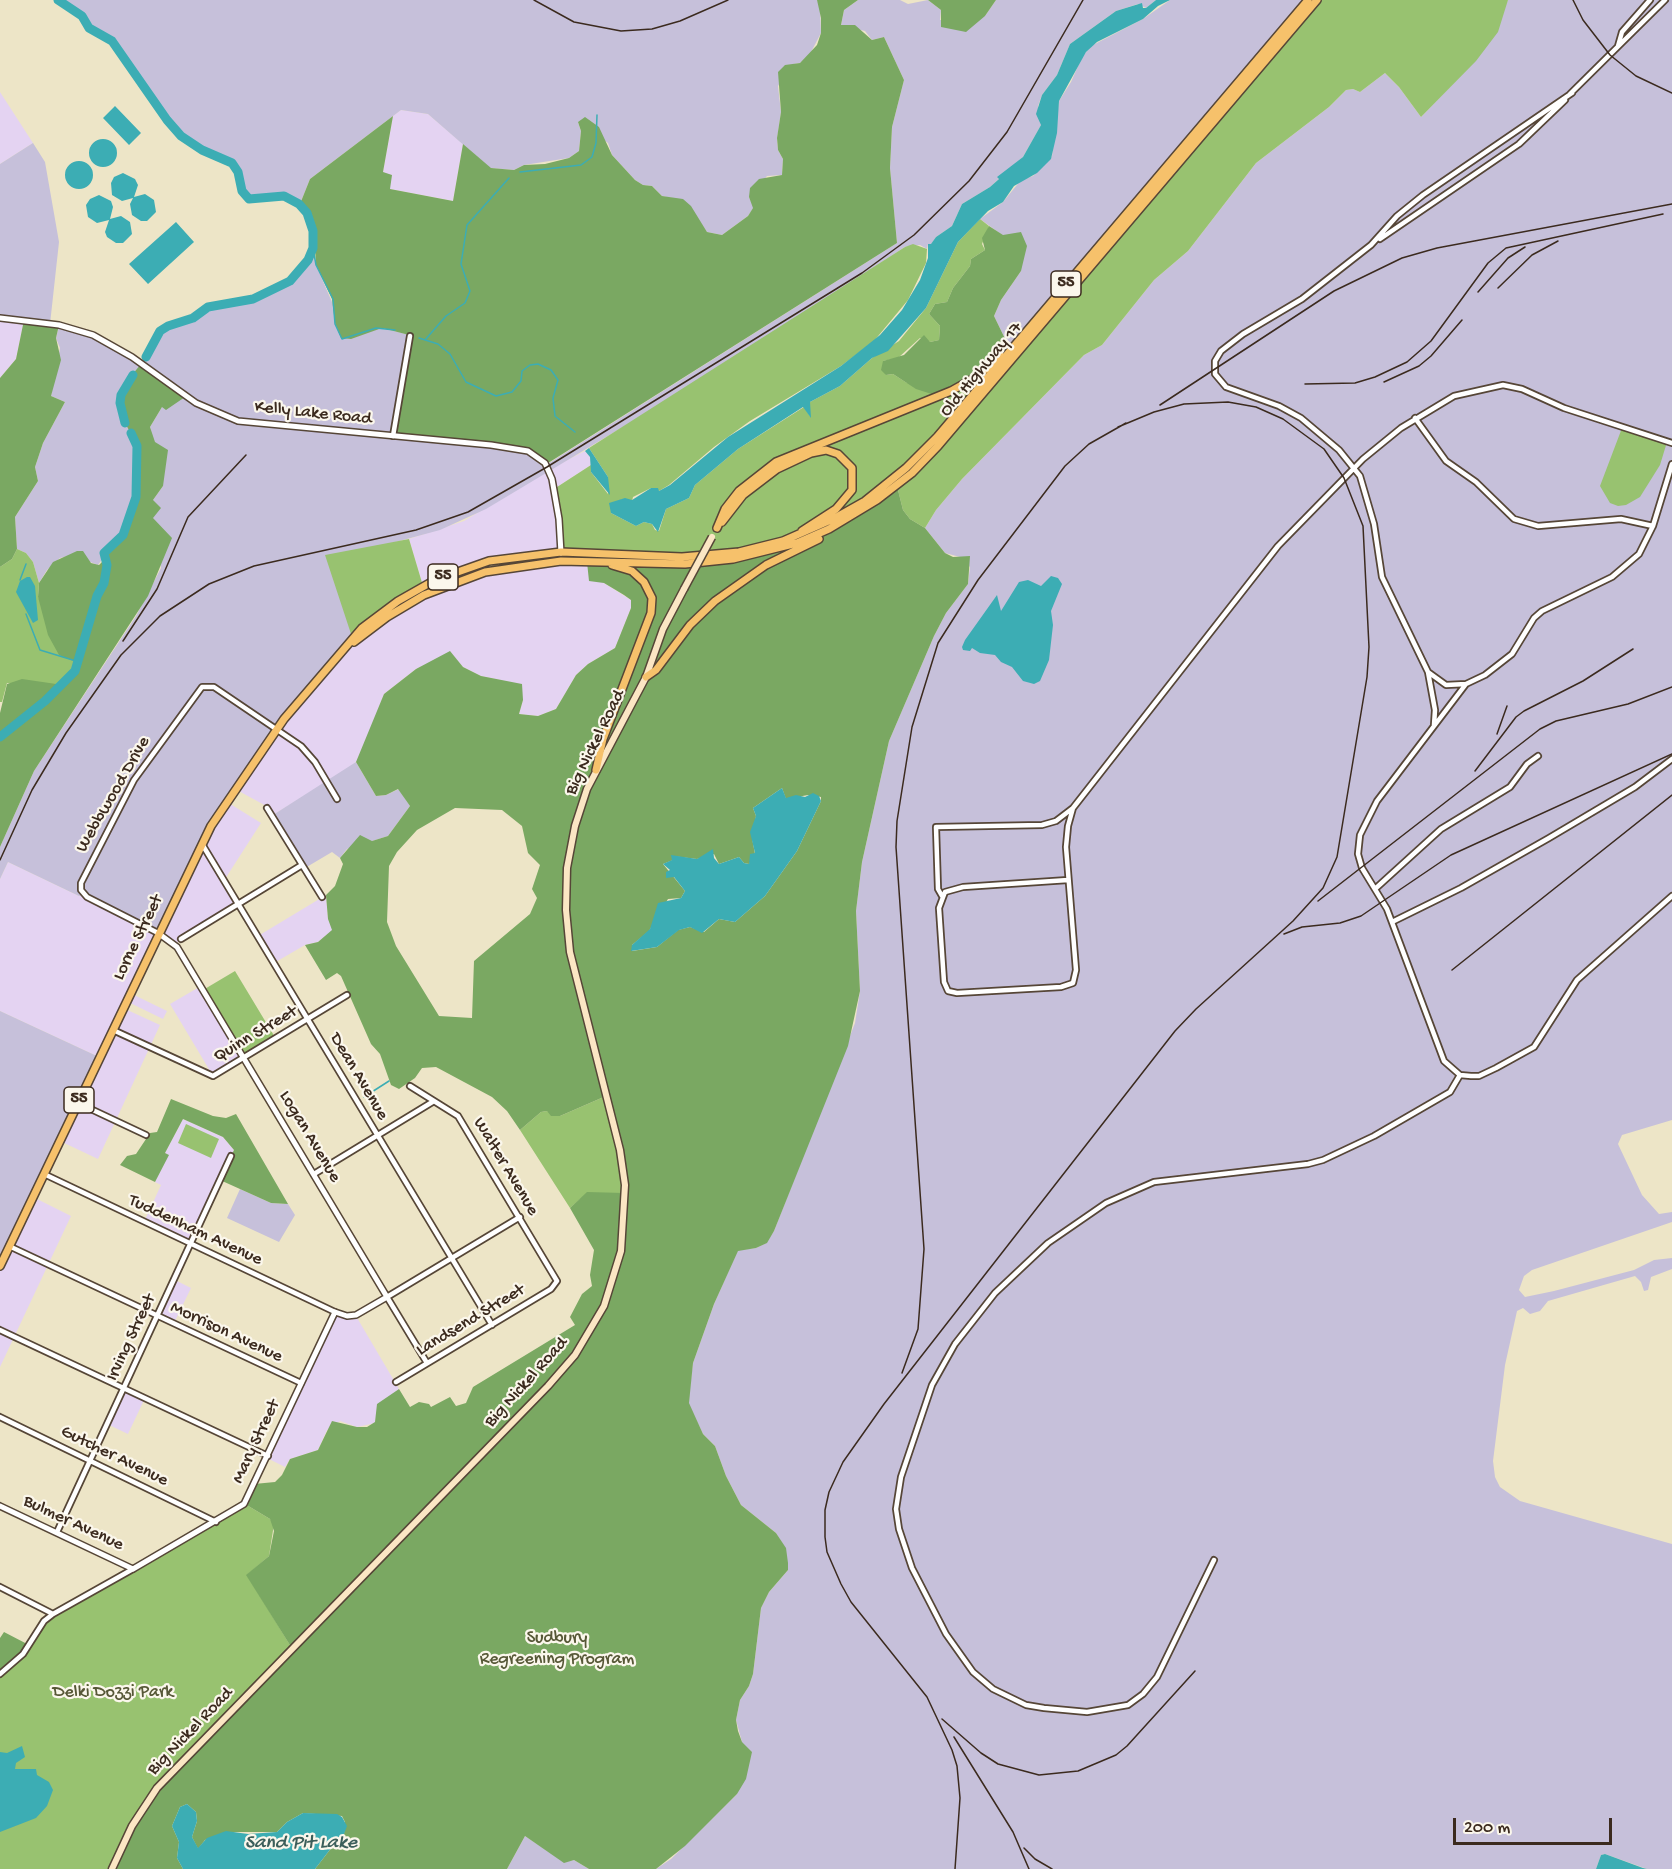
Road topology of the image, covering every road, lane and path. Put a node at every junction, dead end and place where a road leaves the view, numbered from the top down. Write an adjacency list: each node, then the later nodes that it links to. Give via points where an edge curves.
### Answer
1 (1308, 0): 10 (main road, Old Highway 17 / 55)
2 (1317, 0): 18 (main road, Old Highway 17 / 55, via 933,451 896,486)
3 (1650, 0): 5 (street, via 1622,32)
4 (1665, 0): 5 (street)
5 (1618, 47): 6 (street)
6 (1572, 93): 7 (street, via 1519,144); 7 (street, via 1432,188 1397,216)
7 (1371, 245): 15 (street, via 1302,299 1221,351 1213,370 1226,387 1300,418 1328,439)
8 (0, 318): 12 (street, Kelly Lake Road, via 75,328 102,339 196,404 238,421)
9 (410, 336): 12 (street)
10 (1008, 351): 17 (main road, via 951,391 776,462 739,491); 19 (main road, Old Highway 17 / 55, via 906,468 865,501)
11 (1414, 418): 13 (street, via 1454,396 1503,385); 15 (street); 16 (street, via 1446,461 1476,482 1514,519 1538,526 1621,519)
12 (393, 436): 20 (street, Kelly Lake Road, via 513,447 534,454 545,463 552,479)
13 (1672, 443)
14 (1672, 464): 16 (street)
15 (1354, 468): 24 (street, via 1367,494 1382,577); 34 (street, via 1258,570)
16 (1653, 526): 26 (street, via 1639,554 1625,568 1542,610 1512,654)
17 (717, 528): 19 (main road, via 743,495 777,469 819,451 838,454 852,468 850,495); 25 (main road, Big Nickel Road, bridge, via 663,629)
18 (829, 529): 22 (main road, Old Highway 17 / 55, via 780,549 722,561); 25 (main road, via 821,538 766,565 715,601)
19 (796, 536): 20 (main road, Old Highway 17 / 55, via 711,556)
20 (561, 552): 21 (street, Kelly Lake Road); 23 (main road, Lorne Street / 55, via 495,560 435,580 372,620)
21 (561, 561): 22 (main road, Old Highway 17 / 55); 23 (main road, Lorne Street / 55, via 499,568 451,583 400,609)
22 (602, 562): 31 (main road, via 639,576 648,588 652,606 603,739)
23 (346, 647): 28 (main road, Lorne Street / 55)
24 (1428, 672): 26 (street, via 1446,685); 27 (street)
25 (646, 677): 31 (main road, Big Nickel Road)
26 (1466, 684): 27 (street)
27 (1434, 725): 38 (street, via 1377,801 1360,835 1360,865)
28 (276, 729): 32 (street, via 308,753); 35 (main road, Lorne Street / 55); 44 (street, Webbwood Drive, via 214,687 202,687 156,747 119,806 81,890 87,897)
29 (1538, 756): 38 (street, via 1527,764 1516,782 1441,829)
30 (1672, 759): 43 (street, via 1635,787 1549,838)
31 (596, 770): 85 (main road, Big Nickel Road, via 572,839 566,910 570,952 620,1150 625,1185 621,1251 604,1306 575,1355 548,1386 158,1788 128,1833)
32 (338, 799)
33 (267, 808): 36 (street)
34 (1073, 808): 37 (street, via 1067,836); 39 (street, via 1056,821 1042,825 936,827 938,889)
35 (201, 843): 42 (street, Dean Avenue); 44 (main road, Lorne Street / 55)
36 (302, 865): 41 (street); 42 (street)
37 (1068, 880): 39 (street, via 953,888); 39 (street, via 1076,975 1073,983 1061,987 950,993 944,982 939,908)
38 (1375, 889): 43 (street)
39 (942, 896)
40 (1672, 896): 50 (street, via 1577,980 1534,1047 1479,1076)
41 (322, 897)
42 (239, 904): 45 (street); 47 (street, Dean Avenue)
43 (1392, 922): 50 (street, via 1437,1046 1444,1061)
44 (158, 933): 48 (main road, Lorne Street / 55); 49 (street, Logan Avenue, via 177,947)
45 (181, 939)
46 (347, 995): 47 (street, Quinn Street)
47 (308, 1019): 49 (street, Quinn Street); 55 (street, Dean Avenue)
48 (112, 1029): 49 (street, Quinn Street, via 209,1075 217,1075); 53 (main road, Lorne Street / 55)
49 (244, 1058): 58 (street, Logan Avenue)
50 (1460, 1075): 80 (street, via 1450,1092 1323,1160 1154,1182 1106,1203 1048,1243 995,1293 955,1344 932,1385 900,1477 896,1509 899,1529 912,1568 946,1634 973,1672 993,1689 1026,1705 1044,1708 1087,1712 1128,1705 1156,1677)
51 (410, 1086): 52 (street, Walter Avenue)
52 (434, 1101): 55 (street); 59 (street, Walter Avenue, via 458,1116)
53 (78, 1103): 54 (street); 57 (main road, Lorne Street / 55)
54 (146, 1135)
55 (378, 1136): 58 (street); 62 (street, Dean Avenue)
56 (231, 1156): 60 (street, Irving Street)
57 (44, 1174): 60 (street, Tuddenham Avenue); 61 (main road, Lorne Street / 55)
58 (314, 1174): 65 (street, Logan Avenue)
59 (520, 1217): 62 (street); 64 (street, Walter Avenue)
60 (192, 1244): 66 (street, Tuddenham Avenue); 67 (street, Irving Street)
61 (9, 1246): 63 (main road, Lorne Street / 55); 67 (street, Morrison Avenue)
62 (452, 1258): 65 (street); 68 (street, Dean Avenue)
63 (0, 1266)
64 (557, 1281): 68 (street, Landsend Street, via 551,1289)
65 (387, 1297): 66 (street, via 356,1315); 70 (street, Logan Avenue)
66 (335, 1312): 72 (street, Mary Street)
67 (158, 1316): 72 (street, Morrison Avenue); 73 (street, Irving Street)
68 (492, 1325): 70 (street, Landsend Street)
69 (0, 1330): 73 (street)
70 (427, 1363): 71 (street, Landsend Street)
71 (396, 1382)
72 (301, 1383): 75 (street, Mary Street)
73 (124, 1388): 75 (street); 76 (street, Irving Street)
74 (0, 1417): 76 (street, Gutcher Avenue)
75 (268, 1455): 78 (street, Mary Street, via 244,1504)
76 (91, 1460): 78 (street, Gutcher Avenue); 79 (street, Irving Street)
77 (0, 1506): 79 (street, Bulmer Avenue)
78 (216, 1522): 81 (street, Mary Street)
79 (57, 1532): 81 (street, Bulmer Avenue)
80 (1214, 1560)
81 (133, 1569): 83 (street, Mary Street)
82 (0, 1587): 83 (street)
83 (53, 1614): 84 (street, Mary Street, via 23,1654)
84 (0, 1674)
85 (112, 1869)

